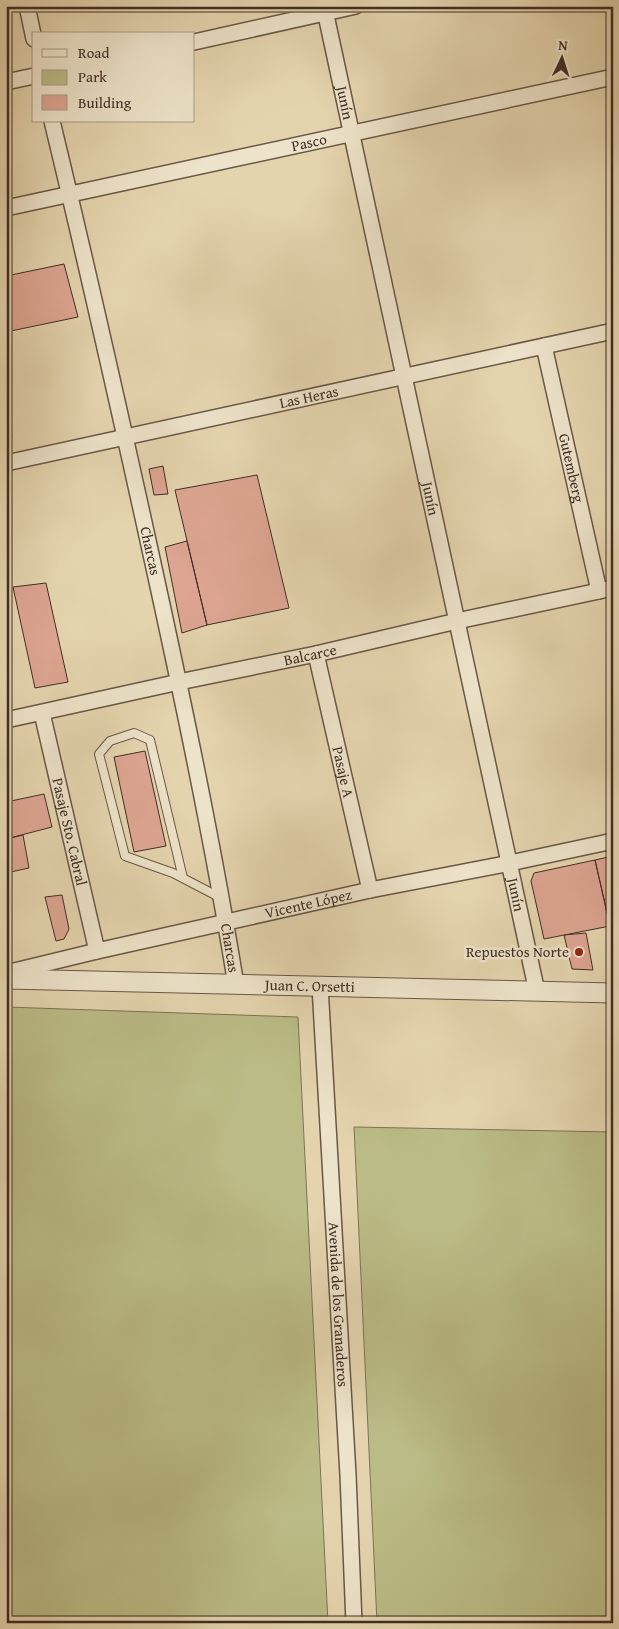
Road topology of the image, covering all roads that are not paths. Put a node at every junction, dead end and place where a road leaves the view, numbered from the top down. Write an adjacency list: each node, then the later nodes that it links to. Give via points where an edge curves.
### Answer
1 (27, 6): 4 (street)
2 (356, 6): 3 (street)
3 (324, 10): 5 (street); 10 (street, Junín)
4 (33, 32)
5 (195, 42)
6 (32, 76): 8 (street)
7 (613, 78): 10 (street, Pasco)
8 (6, 82)
9 (52, 122): 11 (street, Charcas)
10 (352, 133): 11 (street, Pasco); 15 (street, Junín)
11 (70, 194): 12 (street, Pasco); 16 (street, Charcas)
12 (6, 208)
13 (613, 331): 14 (street, Las Heras)
14 (544, 346): 15 (street, Las Heras); 18 (street, Gutemberg)
15 (404, 376): 16 (street, Las Heras); 19 (street, Junín)
16 (126, 437): 17 (street, Las Heras); 21 (street, Charcas)
17 (6, 463)
18 (606, 589): 19 (street, Balcarce)
19 (457, 621): 20 (street, Balcarce); 25 (street, Junín)
20 (316, 654): 21 (street, Balcarce); 27 (street, Pasaje A)
21 (179, 682): 22 (street, Balcarce); 28 (street, Charcas)
22 (42, 713): 23 (street, Balcarce); 30 (street, Pasaje Sto. Cabral)
23 (6, 720)
24 (613, 841): 25 (street, Vicente López)
25 (510, 863): 27 (street, Vicente López); 35 (street, Junín)
26 (183, 878): 26 (lane, via 124,856 99,754 110,741 134,733 150,740); 28 (lane)
27 (370, 890): 29 (street, Vicente López)
28 (222, 898): 29 (street, Charcas)
29 (226, 922): 30 (street, Vicente López); 33 (street, Charcas)
30 (97, 951): 31 (street, Vicente López)
31 (6, 973)
32 (6, 979): 33 (street, Juan C. Orsetti)
33 (236, 985): 34 (street, Juan C. Orsetti)
34 (320, 986): 35 (street, Juan C. Orsetti); 37 (street, Avenida de los Granaderos)
35 (537, 992): 36 (street, Juan C. Orsetti)
36 (613, 993)
37 (354, 1623)

